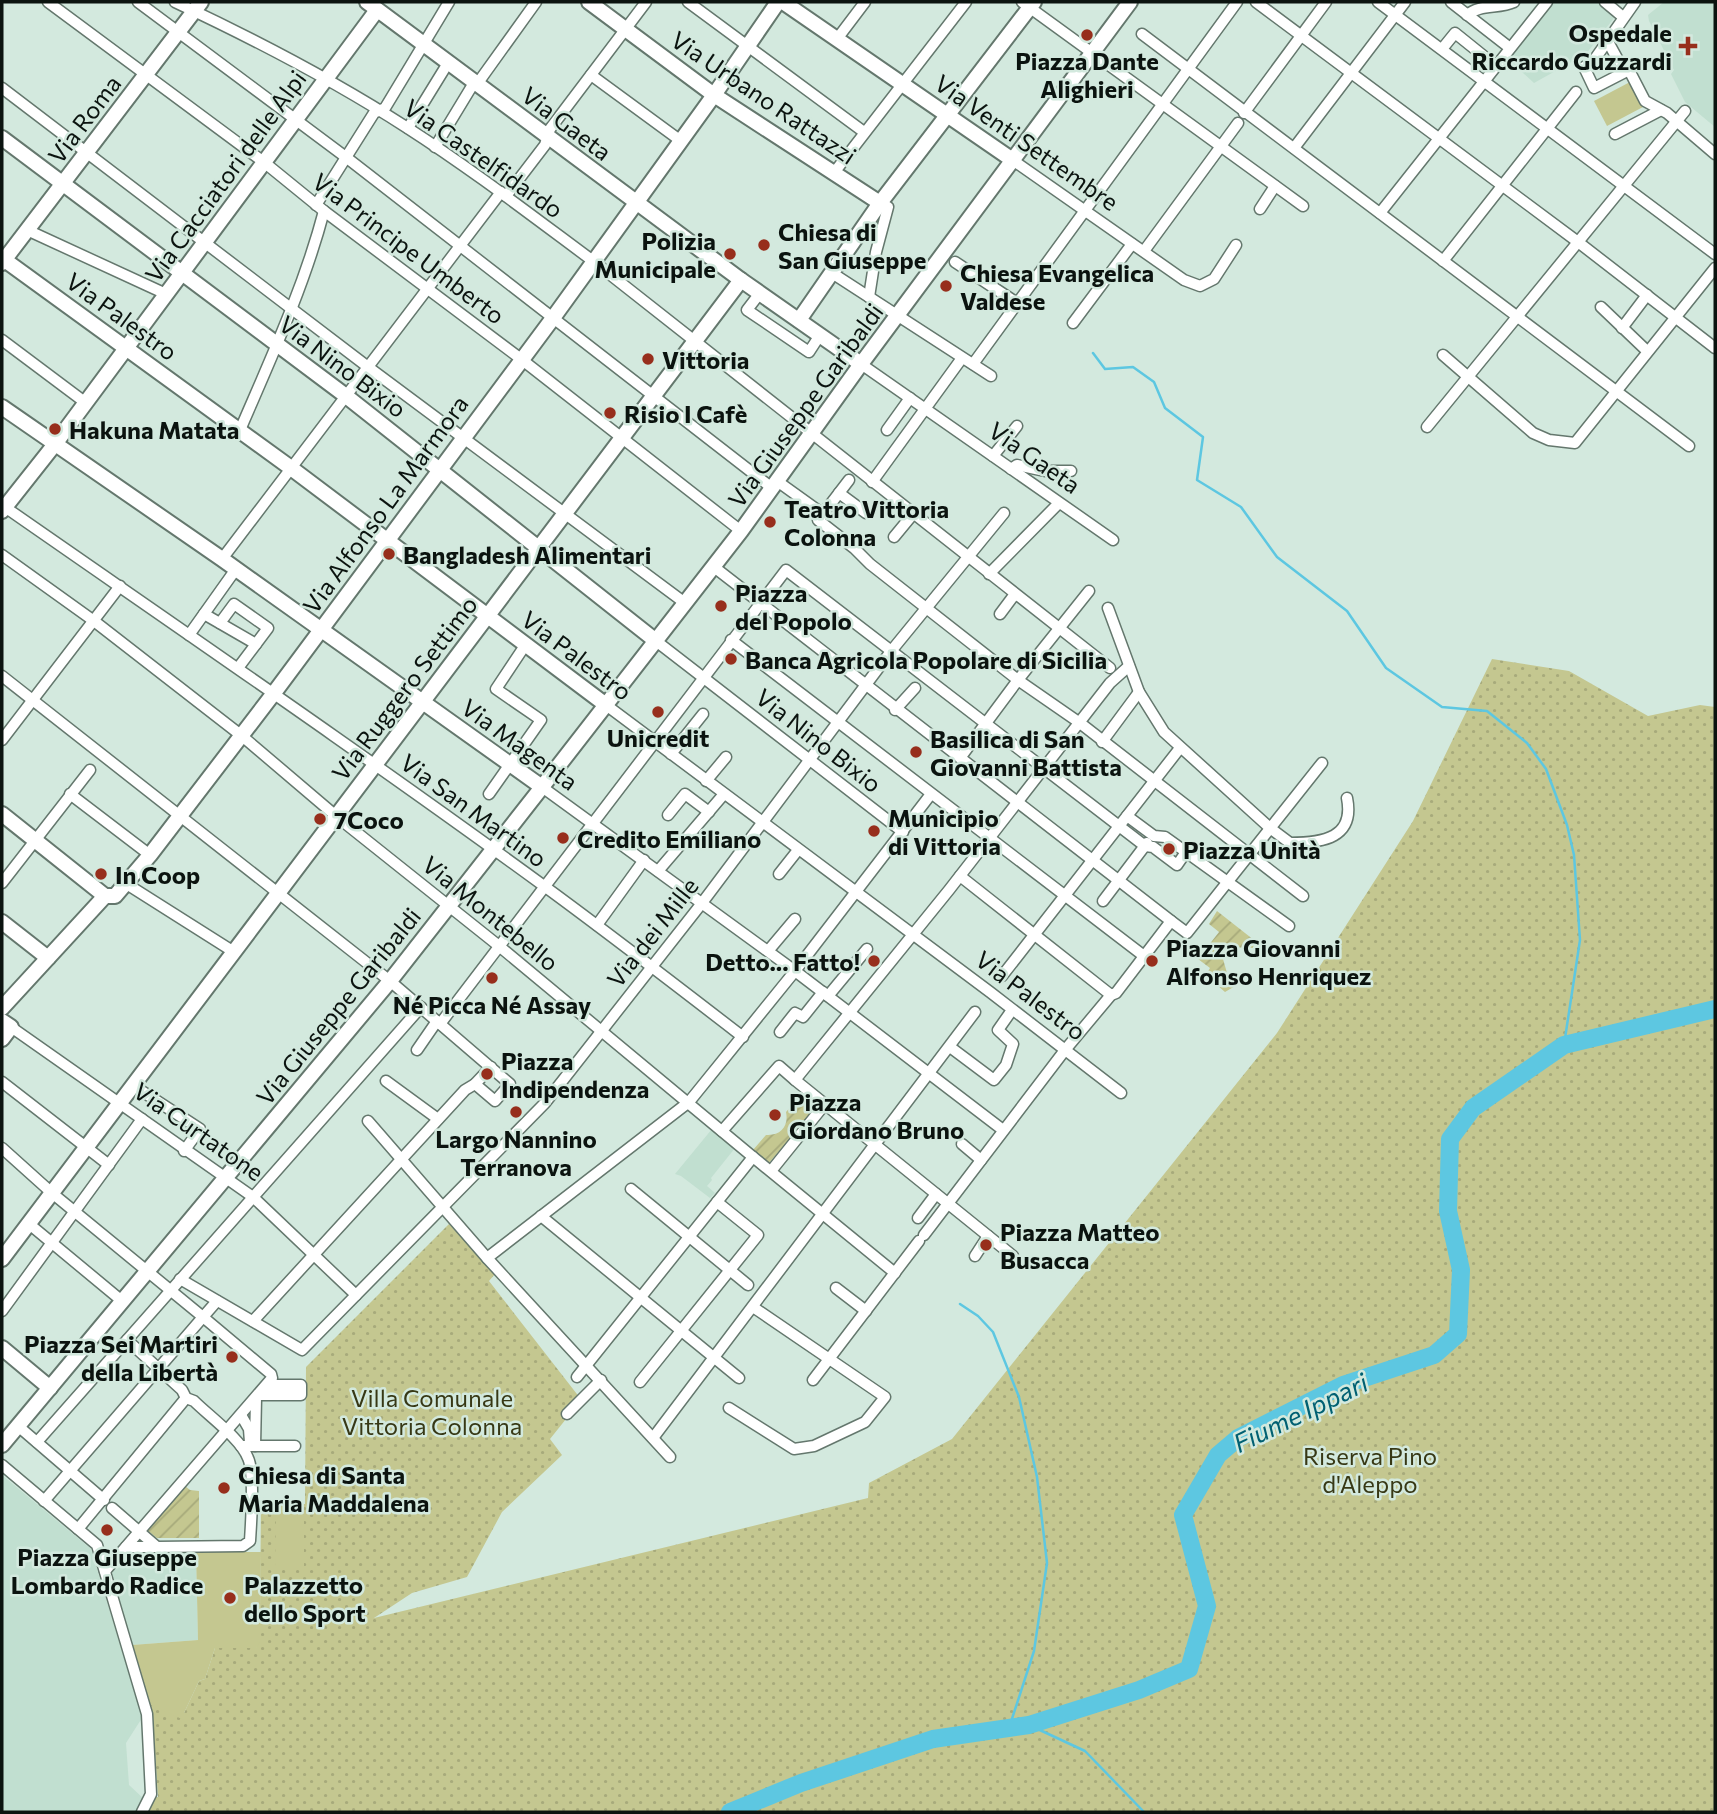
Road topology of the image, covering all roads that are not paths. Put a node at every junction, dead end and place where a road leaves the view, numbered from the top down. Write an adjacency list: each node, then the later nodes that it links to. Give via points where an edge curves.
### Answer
1 (48, 2): 46 (street, Via Principe Umberto)
2 (138, 2): 31 (street)
3 (175, 2): 26 (street, Via Castelfidardo)
4 (449, 2): 36 (street)
5 (536, 2): 50 (street)
6 (589, 2): 30 (main road, Via Urbano Rattazzi)
7 (646, 2): 30 (street)
8 (688, 2): 37 (street)
9 (778, 2): 37 (main road, Via Alfonso La Marmora)
10 (783, 2): 34 (main road, Via Venti Settembre)
11 (865, 2): 34 (street)
12 (966, 2): 51 (street)
13 (1130, 2): 40 (main road, Via Giuseppe Garibaldi)
14 (1237, 2): 43 (street)
15 (1256, 2): 33 (street)
16 (1326, 2): 33 (street)
17 (1377, 2): 27 (street)
18 (1405, 2): 27 (street)
19 (1451, 2): 28 (street)
20 (1514, 2): 28 (street, via 1478,8)
21 (1547, 2): 38 (street)
22 (1605, 2): 29 (street)
23 (1636, 2): 29 (street)
24 (376, 4): 36 (main road, Via Gaeta); 48 (main road, Via Cacciatori delle Alpi)
25 (1029, 4): 40 (street); 60 (main road)
26 (198, 6): 31 (main road, Via Roma); 48 (street, Via Castelfidardo)
27 (1395, 14): 39 (street); 45 (street)
28 (1467, 15): 38 (street)
29 (1623, 17): 35 (street)
30 (626, 30): 47 (street); 54 (main road, Via Urbano Rattazzi)
31 (179, 32): 46 (main road, Via Roma); 61 (street)
32 (1142, 34): 43 (street)
33 (1301, 35): 45 (street); 59 (street)
34 (837, 39): 51 (main road, Via Venti Settembre)
35 (1608, 40): 44 (street); 44 (street, via 1584,67 1594,88)
36 (422, 44): 41 (main road, Via Gaeta); 57 (street)
37 (747, 46): 54 (main road, Via Alfonso La Marmora); 66 (street)
38 (1510, 48): 42 (street)
39 (1442, 49): 42 (street, via 1455,33); 49 (street)
40 (1093, 53): 55 (street); 78 (main road, Via Giuseppe Garibaldi)
41 (448, 63): 50 (main road, Via Gaeta); 64 (street)
42 (1496, 66): 49 (street)
43 (1188, 68): 55 (street); 59 (street)
44 (1629, 70): 58 (street, via 1645,101)
45 (1350, 71): 69 (street); 74 (street)
46 (146, 74): 75 (main road, Via Roma); 79 (street, Via Principe Umberto)
47 (591, 75): 68 (street); 71 (street)
48 (324, 80): 57 (street, Via Castelfidardo); 61 (main road, Via Cacciatori delle Alpi)
49 (1483, 82): 65 (street); 69 (street)
50 (476, 83): 68 (main road, Via Gaeta); 73 (street)
51 (902, 83): 60 (main road, Via Venti Settembre); 66 (street)
52 (2, 88): 75 (street)
53 (1576, 92): 65 (street)
54 (714, 95): 71 (main road, Via Alfonso La Marmora); 80 (main road, Via Urbano Rattazzi)
55 (1162, 103): 72 (street); 91 (street)
56 (1685, 110): 62 (street)
57 (380, 111): 64 (street, Via Castelfidardo); 77 (street, via 374,113)
58 (1664, 112): 62 (street); 67 (street)
59 (1244, 113): 74 (street)
60 (947, 115): 78 (main road, Via Venti Settembre); 87 (main road)
61 (296, 120): 77 (street); 79 (main road, Via Cacciatori delle Alpi)
62 (1676, 121): 76 (street); 84 (street)
63 (1238, 123): 72 (street)
64 (408, 128): 73 (street, Via Castelfidardo)
65 (1547, 129): 83 (street); 84 (street)
66 (864, 132): 80 (street)
67 (1615, 134)
68 (548, 137): 85 (street); 86 (main road, Via Gaeta)
69 (1438, 137): 83 (street); 92 (street)
70 (2, 138): 81 (main road, Via Nino Bixio)
71 (681, 141): 86 (main road, Via Alfonso La Marmora)
72 (1221, 146): 82 (street); 99 (street)
73 (435, 147): 85 (street, Via Castelfidardo)
74 (1294, 148): 92 (street)
75 (87, 153): 81 (main road, Via Roma); 94 (street)
76 (1715, 154)
77 (347, 158): 89 (street); 97 (street)
78 (1014, 161): 91 (street, Via Venti Settembre); 117 (main road, Via Giuseppe Garibaldi)
79 (265, 163): 89 (street, Via Principe Umberto); 94 (main road, Via Cacciatori delle Alpi)
80 (833, 174): 87 (main road, Via Urbano Rattazzi)
81 (63, 184): 93 (main road, Via Roma); 106 (main road, Via Nino Bixio)
82 (1275, 186): 88 (street); 90 (street)
83 (1503, 186): 95 (street); 103 (street)
84 (1623, 186): 95 (street); 100 (street)
85 (503, 194): 97 (street); 102 (street, Via Castelfidardo)
86 (635, 202): 102 (main road, Via Alfonso La Marmora); 108 (main road, Via Gaeta)
87 (880, 203): 107 (main road); 113 (street, via 888,207)
88 (1303, 206)
89 (320, 208): 109 (street, Via Principe Umberto); 115 (street, via 312,256)
90 (1260, 209)
91 (1085, 210): 96 (street, Via Venti Settembre); 114 (street)
92 (1380, 213): 103 (street)
93 (27, 230): 101 (main road, Via Roma); 111 (street)
94 (206, 241): 106 (main road, Via Cacciatori delle Alpi); 115 (street)
95 (1578, 242): 112 (street); 118 (street)
96 (1132, 244): 99 (street, Via Venti Settembre); 122 (street)
97 (459, 245): 109 (street); 120 (street)
98 (1236, 245): 99 (street, Via Venti Settembre, via 1214,279 1200,286)
99 (1144, 251)
100 (1715, 254)
101 (3, 260): 128 (main road, Via Palestro)
102 (593, 261): 120 (main road, Via Alfonso La Marmora); 126 (street, Via Castelfidardo)
103 (1443, 261): 118 (street)
104 (955, 262): 114 (street)
105 (1715, 268): 119 (street)
106 (183, 273): 111 (main road, Via Cacciatori delle Alpi); 127 (main road, Via Nino Bixio)
107 (832, 273): 113 (street); 121 (main road)
108 (741, 280): 110 (main road, Via Gaeta); 126 (main road, Via Ruggero Settimo)
109 (428, 288): 133 (street, Via Principe Umberto); 136 (street)
110 (760, 293): 121 (main road, Via Gaeta); 124 (street, via 747,310 809,352)
111 (166, 294): 128 (main road, Via Cacciatori delle Alpi)
112 (1647, 295): 119 (street); 123 (street)
113 (869, 297): 117 (street)
114 (1017, 303): 135 (street)
115 (291, 306): 127 (street); 136 (street)
116 (1601, 307): 123 (street)
117 (898, 317): 132 (street); 134 (main road, Via Giuseppe Garibaldi)
118 (1517, 317): 138 (street); 139 (street)
119 (1674, 317): 129 (street); 130 (street)
120 (553, 318): 133 (main road, Via Alfonso La Marmora); 141 (street)
121 (799, 320): 124 (main road, Via Gaeta)
122 (1073, 323)
123 (1622, 328): 130 (street)
124 (820, 335): 134 (main road, Via Gaeta)
125 (2, 340): 143 (street)
126 (695, 341): 141 (main road, Via Ruggero Settimo); 150 (street, Via Castelfidardo)
127 (277, 344): 140 (main road, Via Nino Bixio); 148 (street)
128 (127, 348): 143 (main road, Via Cacciatori delle Alpi); 148 (main road, Via Palestro)
129 (1715, 348)
130 (1647, 351): 139 (street)
131 (1443, 355): 138 (street)
132 (962, 358): 135 (street); 145 (street)
133 (521, 359): 151 (street, Via Principe Umberto); 152 (main road, Via Alfonso La Marmora)
134 (861, 364): 142 (street, Via Gaeta); 150 (main road, Via Giuseppe Garibaldi)
135 (973, 364): 137 (street)
136 (368, 367): 140 (street); 152 (street)
137 (992, 376)
138 (1468, 376): 139 (street, via 1533,433 1575,443); 147 (street)
139 (1615, 392): 154 (street)
140 (346, 396): 156 (street); 158 (main road, Via Nino Bixio)
141 (652, 397): 151 (main road, Via Ruggero Settimo); 162 (street)
142 (910, 398): 145 (street, Via Gaeta); 149 (street)
143 (86, 402): 153 (main road, Via Cacciatori delle Alpi)
144 (2, 407): 153 (main road, Via Magenta)
145 (926, 408): 155 (street, Via Gaeta); 161 (street)
146 (1017, 426): 155 (street)
147 (1427, 427)
148 (240, 429): 156 (main road, Via Palestro)
149 (887, 430)
150 (811, 434): 161 (street, Via Castelfidardo); 162 (main road, Via Giuseppe Garibaldi)
151 (621, 436): 166 (main road, Via Ruggero Settimo); 171 (street, Via Principe Umberto)
152 (464, 437): 158 (main road, Via Alfonso La Marmora); 166 (street)
153 (55, 444): 165 (main road, Via Cacciatori delle Alpi); 177 (main road, Via Magenta)
154 (1689, 446)
155 (993, 456): 157 (street, Via Gaeta)
156 (291, 468): 173 (main road, Via Palestro); 177 (street)
157 (1011, 468): 159 (street); 164 (street, Via Gaeta)
158 (440, 469): 173 (main road, Via Alfonso La Marmora); 175 (main road, Via Nino Bixio)
159 (1071, 471)
160 (849, 480): 163 (street)
161 (872, 482): 170 (street, Via Castelfidardo)
162 (774, 484): 169 (street); 171 (main road, Via Giuseppe Garibaldi)
163 (839, 492): 167 (street); 169 (street)
164 (1059, 503): 174 (street, Via Gaeta); 181 (street)
165 (3, 508): 182 (street, Via San Martino)
166 (564, 512): 175 (main road, Via Ruggero Settimo); 185 (street)
167 (866, 513)
168 (1004, 513): 178 (street, Via dei Mille)
169 (823, 514): 187 (street, via 818,520)
170 (913, 514): 172 (street); 178 (street, Via Castelfidardo)
171 (741, 531): 179 (main road, Via Giuseppe Garibaldi)
172 (894, 537)
173 (388, 539): 191 (main road, Via Palestro); 194 (main road, Via Alfonso La Marmora)
174 (1113, 540)
175 (538, 547): 191 (main road, Via Ruggero Settimo); 197 (main road, Via Nino Bixio)
176 (2, 555): 192 (street, Via Montebello)
177 (222, 559): 180 (main road, Via Magenta)
178 (968, 559): 181 (street, Via Castelfidardo); 187 (street, Via dei Mille)
179 (713, 568): 185 (main road, Via Giuseppe Garibaldi); 186 (street)
180 (236, 569): 189 (street); 194 (main road, Via Magenta)
181 (989, 574): 184 (street, Via Castelfidardo)
182 (120, 586): 192 (street); 196 (street, Via San Martino)
183 (1089, 592): 195 (street)
184 (1015, 594): 190 (street); 195 (street, Via Castelfidardo)
185 (683, 602): 197 (main road, Via Giuseppe Garibaldi)
186 (762, 606): 198 (street); 201 (street, via 786,570); 208 (street)
187 (928, 607): 201 (street, Via dei Mille); 206 (street)
188 (1108, 608): 202 (street)
189 (204, 614): 193 (street); 196 (street)
190 (1000, 614)
191 (487, 615): 200 (main road, Via Palestro); 213 (main road, Via Ruggero Settimo)
192 (94, 621): 212 (street); 220 (street, Via Montebello)
193 (220, 623): 199 (street); 199 (street, via 234,604 268,628)
194 (321, 629): 211 (main road, Via Alfonso La Marmora); 213 (main road, Via Magenta)
195 (1060, 629): 204 (street, Via Castelfidardo); 206 (street)
196 (189, 635): 203 (street, Via San Martino)
197 (653, 641): 207 (street, Via Nino Bixio); 214 (main road, Via Giuseppe Garibaldi)
198 (734, 642): 207 (street); 217 (street)
199 (256, 644): 203 (street)
200 (526, 644): 214 (main road, Via Palestro); 230 (street, via 496,689 541,720)
201 (892, 650): 208 (street, Via dei Mille); 218 (street)
202 (1129, 666): 210 (street); 219 (street)
203 (238, 668): 211 (street, Via San Martino)
204 (1110, 668)
205 (2, 676): 212 (street)
206 (1018, 680): 218 (street); 219 (street)
207 (703, 681): 222 (street); 228 (street, Via Nino Bixio)
208 (866, 684): 215 (street); 217 (street, Via dei Mille)
209 (915, 688): 215 (street)
210 (1139, 692): 223 (street); 224 (street)
211 (274, 694): 220 (main road, Via Alfonso La Marmora); 231 (street, Via San Martino)
212 (33, 700): 221 (street); 246 (street)
213 (422, 701): 230 (main road, Via Magenta); 231 (main road, Via Ruggero Settimo)
214 (606, 705): 222 (street, Via Palestro); 236 (main road, Via Giuseppe Garibaldi)
215 (895, 710): 226 (street)
216 (703, 714): 225 (street)
217 (837, 721): 228 (street, Via dei Mille); 240 (street)
218 (986, 723): 226 (street); 232 (street)
219 (1080, 723): 223 (street); 232 (street)
220 (242, 736): 246 (main road, Via Alfonso La Marmora); 247 (street, Via Montebello)
221 (2, 740)
222 (653, 742): 225 (street, Via Palestro); 249 (street)
223 (1102, 742): 235 (street)
224 (1180, 748): 235 (street); 252 (street)
225 (671, 754): 234 (street, Via Palestro)
226 (960, 756): 242 (street)
227 (726, 757): 234 (street)
228 (808, 761): 250 (street, Via dei Mille); 253 (street, Via Nino Bixio)
229 (1322, 763): 252 (street)
230 (509, 764): 236 (main road, Via Magenta); 238 (street)
231 (375, 765): 247 (main road, Via Ruggero Settimo); 258 (street, Via San Martino)
232 (1045, 768): 242 (street); 251 (street)
233 (90, 770): 237 (street)
234 (706, 781): 239 (street, Via Palestro)
235 (1154, 781): 248 (street); 262 (street)
236 (542, 787): 249 (street, Via Magenta); 258 (main road, Via Giuseppe Garibaldi)
237 (70, 794): 255 (street); 261 (street)
238 (489, 794)
239 (724, 794): 243 (street); 250 (street, Via Palestro)
240 (930, 794): 253 (street); 256 (street)
241 (1347, 798): 252 (street, via 1349,818 1329,839 1290,843)
242 (1020, 802): 256 (street); 264 (street)
243 (709, 812): 245 (street, via 685,794); 265 (street)
244 (2, 814): 255 (main road)
245 (668, 815)
246 (181, 816): 261 (main road, Via Alfonso La Marmora); 273 (street)
247 (336, 816): 273 (main road, Via Ruggero Settimo); 280 (street, Via Montebello)
248 (1128, 816): 251 (street); 254 (street)
249 (591, 822): 263 (street, Via Magenta); 272 (street)
250 (762, 822): 259 (street, Via Palestro); 279 (street, Via dei Mille)
251 (1119, 826): 257 (street); 264 (street)
252 (1270, 828): 262 (street)
253 (903, 832): 274 (street)
254 (1154, 836): 257 (street); 260 (street, via 1165,837)
255 (35, 840): 269 (street); 275 (main road)
256 (990, 841): 267 (street); 276 (street)
257 (1144, 847): 260 (street, via 1153,847 1177,865); 268 (street)
258 (493, 849): 272 (street, Via San Martino); 280 (main road, Via Giuseppe Garibaldi)
259 (798, 850): 266 (street); 274 (street, Via Palestro)
260 (1189, 854): 271 (street)
261 (150, 855): 270 (main road, Via Alfonso La Marmora)
262 (1249, 856): 271 (street); 277 (street)
263 (644, 860): 265 (street, Via Magenta); 284 (street)
264 (1092, 861): 268 (street); 276 (street)
265 (658, 871): 279 (street, Via Magenta)
266 (779, 874)
267 (960, 876): 286 (street); 287 (street)
268 (1118, 881): 278 (street); 282 (street)
269 (2, 883)
270 (125, 883): 275 (main road, Via Alfonso La Marmora, via 115,896); 291 (street)
271 (1226, 883): 282 (street, via 1187,933); 285 (street)
272 (544, 886): 284 (street, Via San Martino); 288 (street)
273 (278, 893): 291 (main road, Via Ruggero Settimo); 297 (street)
274 (856, 893): 286 (street, Via Palestro); 295 (street)
275 (105, 896): 293 (main road, Via Alfonso La Marmora)
276 (1064, 896): 287 (street); 292 (street)
277 (1303, 896)
278 (1103, 901)
279 (702, 903): 290 (street, Via Magenta); 294 (street, Via dei Mille)
280 (448, 907): 288 (street, Via Montebello); 297 (main road, Via Giuseppe Garibaldi)
281 (795, 919): 290 (street)
282 (1168, 919): 292 (street)
283 (2, 922): 293 (main road)
284 (597, 925): 294 (street, Via San Martino)
285 (1289, 926)
286 (913, 934): 302 (street, Via Palestro); 303 (street)
287 (1034, 934): 296 (street); 299 (street)
288 (499, 946): 305 (street); 307 (street, Via Montebello)
289 (867, 949): 298 (street)
290 (768, 951): 295 (street, Via Magenta)
291 (234, 952): 319 (main road, Via Ruggero Settimo)
292 (1142, 954): 299 (street)
293 (48, 958): 301 (main road, Via Alfonso La Marmora)
294 (652, 967): 307 (street, Via dei Mille); 309 (street, Via San Martino)
295 (795, 971): 298 (street, Via Magenta); 309 (street)
296 (1002, 976)
297 (390, 981): 300 (street); 339 (main road, Via Giuseppe Garibaldi)
298 (826, 994): 303 (street, Via Magenta); 308 (street, via 803,1017 795,1013)
299 (1111, 995): 311 (street)
300 (421, 1007): 305 (street); 343 (street)
301 (2, 1008)
302 (1012, 1010): 310 (street, via 998,1030 1013,1044 1006,1065 994,1080); 311 (street, Via Palestro)
303 (850, 1012): 314 (street, Via Magenta); 315 (street)
304 (975, 1012): 310 (street)
305 (438, 1022): 312 (street); 313 (street)
306 (5, 1029): 322 (street, Via Curtatone)
307 (602, 1030): 321 (street, Via Montebello); 346 (street, Via dei Mille, via 540,1109)
308 (780, 1032)
309 (743, 1037): 321 (street)
310 (950, 1047): 314 (street)
311 (1065, 1050): 320 (street, Via Palestro); 328 (street)
312 (417, 1051)
313 (491, 1067): 318 (street); 318 (street, via 510,1084 495,1101)
314 (930, 1074): 328 (street, Via Magenta); 330 (street)
315 (798, 1077): 323 (street); 327 (street, via 779,1066)
316 (386, 1081): 325 (street)
317 (2, 1082): 332 (street)
318 (475, 1084): 325 (street)
319 (134, 1086): 322 (main road, Via Ruggero Settimo); 333 (street, via 200,1129)
320 (1121, 1093)
321 (689, 1102): 327 (street, Via Montebello); 349 (street)
322 (119, 1103): 324 (street, Via Curtatone); 332 (main road, Via Ruggero Settimo)
323 (827, 1105): 330 (street); 338 (street)
324 (142, 1119): 333 (street, Via Curtatone); 337 (street)
325 (438, 1119): 335 (street)
326 (368, 1121): 335 (street)
327 (720, 1129): 334 (street, Via Montebello)
328 (1003, 1130): 336 (street)
329 (962, 1144): 336 (street)
330 (876, 1146): 342 (street); 348 (street)
331 (2, 1148): 341 (street)
332 (86, 1148): 337 (street); 341 (main road, Via Ruggero Settimo)
333 (184, 1151): 339 (street, Via Curtatone)
334 (752, 1159): 338 (street, Via Montebello); 344 (street)
335 (402, 1160): 346 (street); 356 (street)
336 (981, 1160): 345 (street)
337 (109, 1165): 347 (street)
338 (772, 1172): 348 (street)
339 (226, 1177): 343 (street, Via Curtatone); 361 (main road, Via Giuseppe Garibaldi)
340 (631, 1189): 353 (street)
341 (52, 1193): 347 (street); 351 (main road, Via Ruggero Settimo)
342 (936, 1194): 345 (street); 350 (street)
343 (253, 1196): 356 (street, Via Curtatone); 363 (street)
344 (717, 1202): 353 (street); 360 (street, via 758,1235)
345 (947, 1203): 352 (street); 362 (street)
346 (443, 1208): 359 (street); 367 (street, Via dei Mille)
347 (75, 1212): 354 (street); 361 (street)
348 (822, 1213): 362 (street); 371 (street)
349 (541, 1216): 359 (street); 368 (street)
350 (918, 1219)
351 (29, 1223): 354 (street); 355 (main road, Via Ruggero Settimo)
352 (988, 1236): 357 (street); 358 (street)
353 (689, 1237): 360 (street); 368 (street)
354 (52, 1242): 369 (street); 372 (street)
355 (4, 1252)
356 (315, 1254): 367 (street, Via Curtatone); 375 (street)
357 (975, 1256)
358 (1013, 1256)
359 (487, 1258): 381 (street)
360 (730, 1270): 364 (street); 376 (street)
361 (147, 1271): 366 (street); 369 (main road, Via Giuseppe Garibaldi)
362 (895, 1273): 373 (street)
363 (180, 1279): 366 (street); 370 (street)
364 (748, 1285)
365 (836, 1288): 373 (street)
366 (170, 1290): 374 (street); 377 (street)
367 (356, 1295): 375 (street, Via dei Mille, via 302,1350)
368 (640, 1298): 376 (street); 381 (street)
369 (122, 1301): 389 (main road, Via Giuseppe Garibaldi)
370 (217, 1301): 374 (street); 375 (street)
371 (753, 1307): 379 (street); 380 (street)
372 (2, 1311)
373 (866, 1311): 380 (street)
374 (203, 1317): 382 (street); 388 (street, via 271,1374)
375 (255, 1319)
376 (681, 1331): 379 (street); 387 (street)
377 (127, 1340): 382 (street); 398 (street)
378 (2, 1348): 389 (main road)
379 (714, 1359): 384 (street); 397 (street)
380 (829, 1359): 386 (street); 392 (street, via 885,1397 865,1422 814,1446 794,1449)
381 (586, 1364): 383 (street); 385 (street)
382 (155, 1368): 391 (street, via 182,1390); 404 (street)
383 (577, 1377)
384 (738, 1378)
385 (601, 1380): 393 (street); 397 (street)
386 (813, 1380)
387 (640, 1382)
388 (267, 1384): 390 (street); 390 (street, via 301,1385 301,1395)
389 (50, 1388): 395 (main road, Via Giuseppe Garibaldi)
390 (257, 1396): 394 (street); 400 (street)
391 (185, 1399): 396 (street, via 194,1401); 405 (street)
392 (729, 1408)
393 (567, 1413)
394 (241, 1415): 396 (street); 400 (street)
395 (18, 1426): 398 (street); 399 (main road, Via Giuseppe Garibaldi)
396 (224, 1434): 400 (street); 409 (street)
397 (653, 1438): 402 (street)
398 (37, 1442): 404 (street)
399 (2, 1445)
400 (249, 1446): 401 (street); 411 (street, via 250,1543)
401 (295, 1446)
402 (670, 1457)
403 (2, 1465): 406 (street)
404 (70, 1470): 405 (street); 406 (street)
405 (106, 1498): 408 (street)
406 (44, 1501): 408 (street)
407 (113, 1508): 409 (street)
408 (78, 1529): 412 (street, via 97,1545)
409 (142, 1532): 410 (street); 411 (street)
410 (126, 1547): 411 (street); 412 (street)
411 (157, 1547)
412 (106, 1572): 413 (street, via 147,1714 151,1794)
413 (142, 1812)

